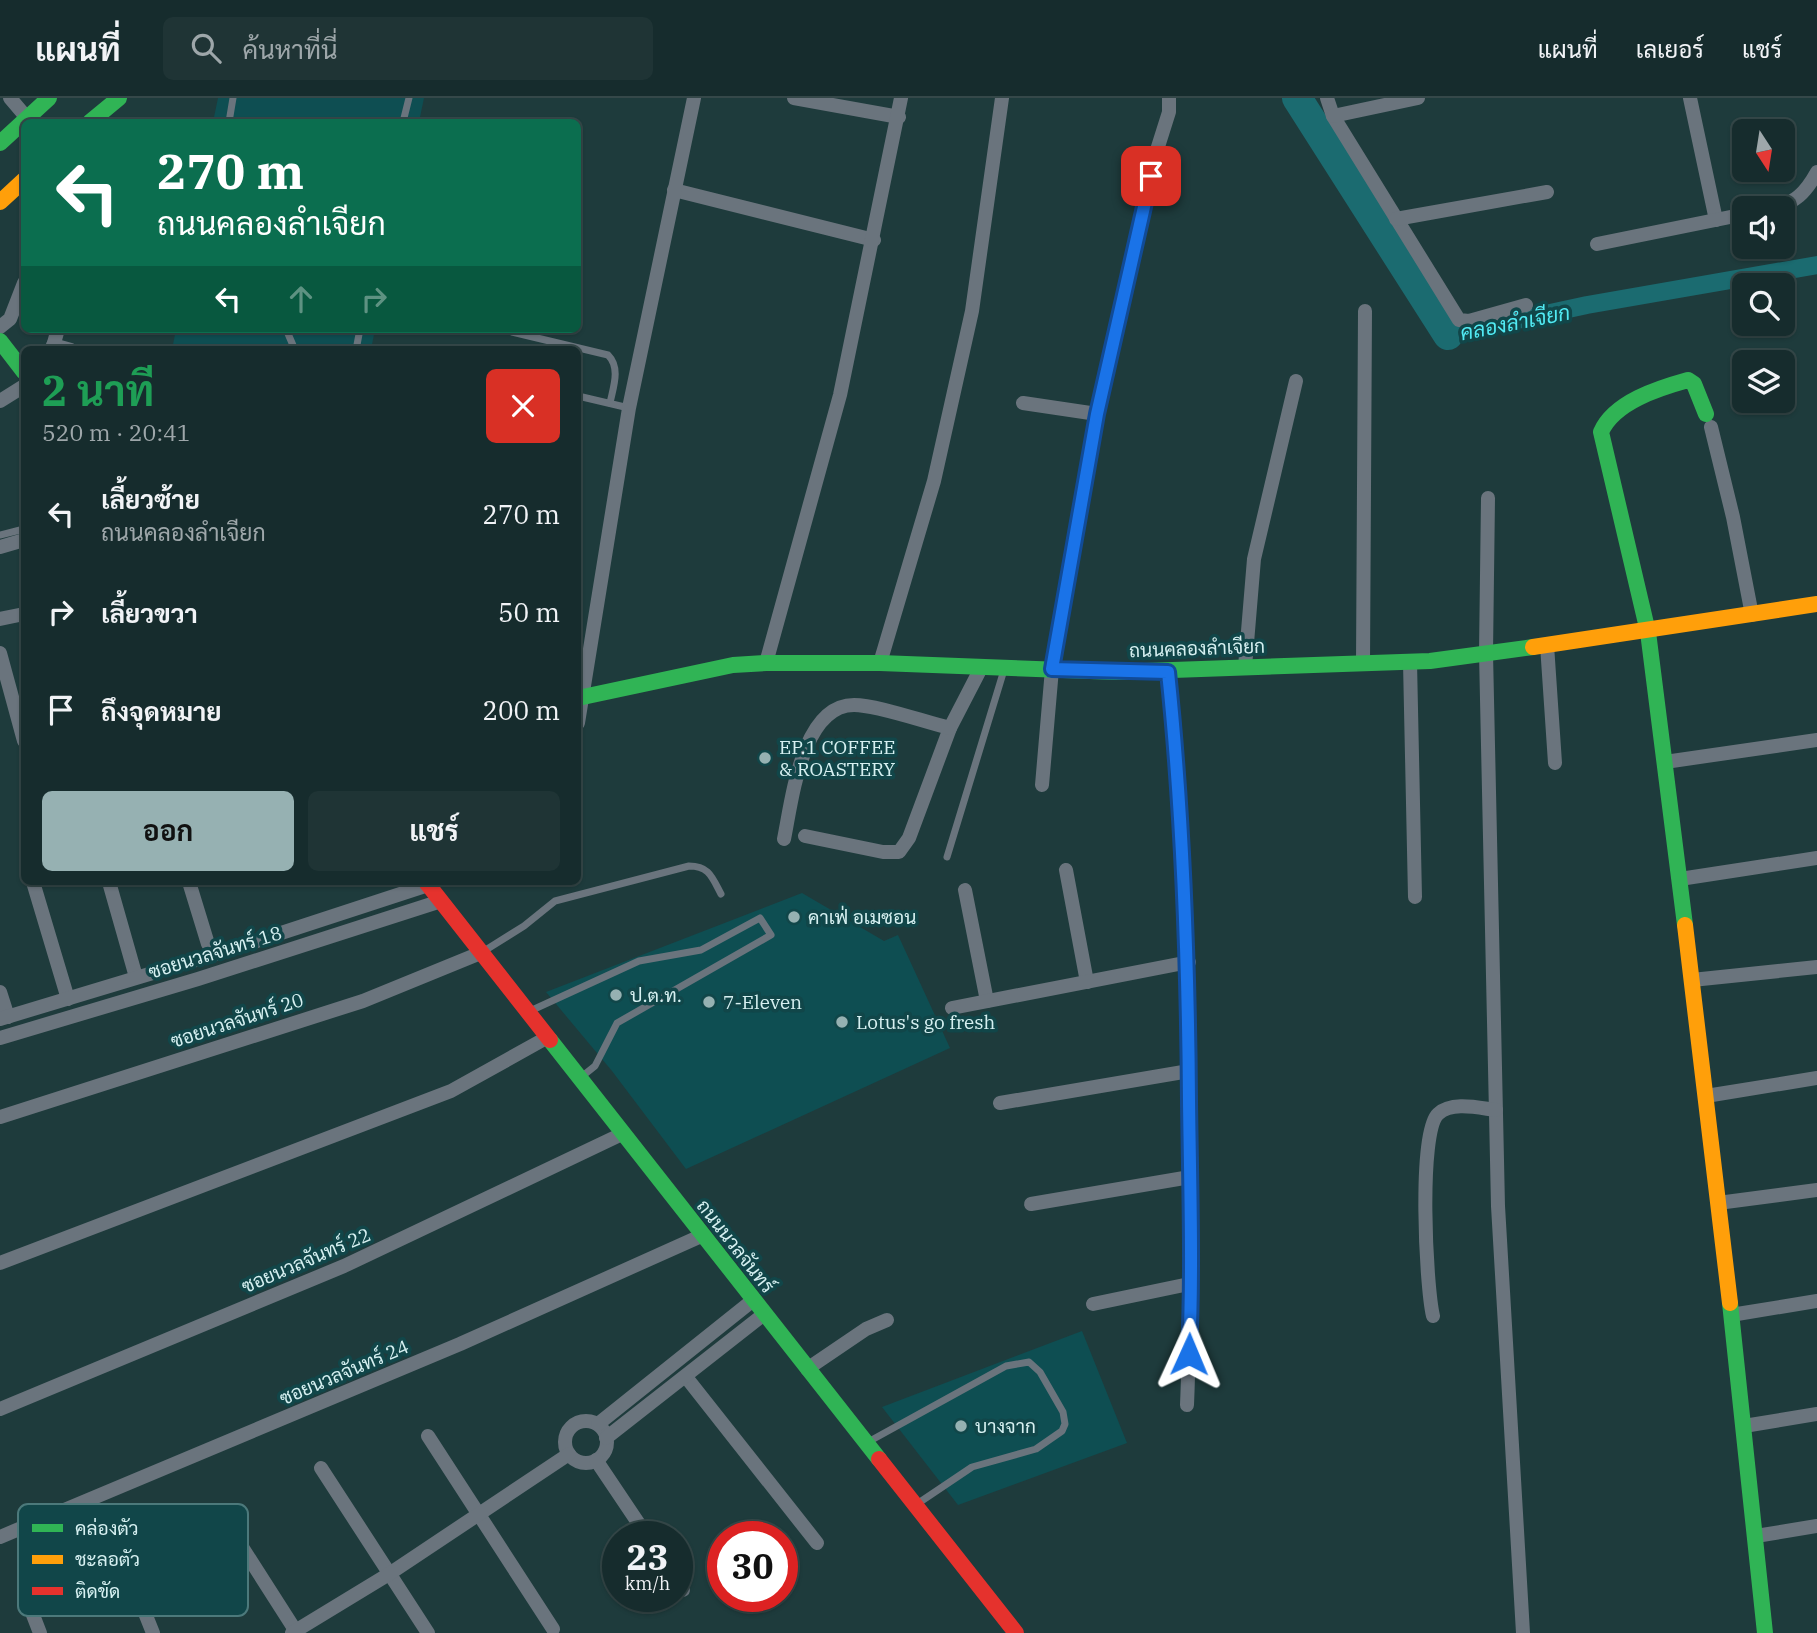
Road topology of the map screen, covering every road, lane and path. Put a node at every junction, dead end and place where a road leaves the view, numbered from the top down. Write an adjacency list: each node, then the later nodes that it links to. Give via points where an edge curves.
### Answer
1 (10, 98): 16 (street)
2 (49, 98): 16 (street)
3 (119, 98): 17 (street)
4 (233, 98): 18 (lane)
5 (409, 98): 19 (lane)
6 (694, 98): 24 (street)
7 (794, 98): 15 (street)
8 (901, 98): 15 (street)
9 (1002, 98): 66 (street, via 972,311 934,481)
10 (1169, 98): 49 (street)
11 (1327, 98): 14 (street)
12 (1418, 98): 14 (street)
13 (1690, 98): 30 (street)
14 (1333, 116): 29 (street)
15 (899, 117): 31 (street)
16 (27, 118)
17 (94, 119)
18 (230, 119)
19 (405, 119)
20 (21, 124): 21 (street)
21 (0, 143)
22 (1817, 172): 26 (street)
23 (21, 183): 27 (street)
24 (674, 190): 31 (street); 48 (street)
25 (1547, 192): 29 (street)
26 (1795, 199)
27 (0, 202)
28 (1732, 217): 30 (street)
29 (1396, 219): 34 (street, via 1459,320)
30 (1716, 220): 32 (street)
31 (874, 240): 65 (street, via 840,395)
32 (1597, 244)
33 (21, 292): 36 (street, via 10,319)
34 (1526, 305)
35 (1365, 311): 67 (street)
36 (0, 327)
37 (516, 333): 39 (lane)
38 (0, 341): 41 (street)
39 (570, 346)
40 (581, 349): 47 (lane, via 613,359 616,374)
41 (21, 368)
42 (1296, 381): 68 (street, via 1254,559)
43 (21, 388): 45 (street)
44 (581, 397): 47 (lane)
45 (0, 401)
46 (1023, 402): 49 (street)
47 (610, 403): 48 (lane)
48 (629, 408): 73 (street)
49 (1097, 414): 71 (street)
50 (1709, 420): 58 (street); 60 (street, via 1688,380 1622,408 1602,424)
51 (1488, 498): 63 (street)
52 (21, 530): 53 (lane)
53 (0, 535)
54 (21, 541): 55 (street)
55 (0, 547)
56 (1817, 604): 58 (street, ถนนคลองลำเจียก)
57 (21, 615): 59 (street)
58 (1752, 615): 60 (street, ถนนคลองลำเจียก)
59 (0, 619)
60 (1648, 632): 61 (street, ถนนคลองลำเจียก); 78 (street)
61 (1547, 645): 63 (street, ถนนคลองลำเจียก); 79 (street)
62 (0, 653): 76 (street)
63 (1486, 653): 64 (street, ถนนคลองลำเจียก); 116 (street)
64 (1410, 662): 67 (street, ถนนคลองลำเจียก); 94 (street)
65 (765, 663): 66 (street, ถนนคลองลำเจียก); 74 (street, ถนนคลองลำเจียก, via 668,677)
66 (880, 663): 69 (street, ถนนคลองลำเจียก)
67 (1363, 664): 68 (street, ถนนคลองลำเจียก)
68 (1245, 667): 72 (street, ถนนคลองลำเจียก)
69 (981, 668): 70 (street, ถนนคลองลำเจียก); 75 (street)
70 (1005, 669): 71 (street, ถนนคลองลำเจียก); 83 (lane)
71 (1052, 669): 72 (street, ถนนคลองลำเจียก); 80 (street)
72 (1168, 672): 98 (street, via 1181,796)
73 (581, 686)
74 (581, 698)
75 (950, 728): 81 (street, via 909,838 899,852); 82 (street, via 855,705 831,710 817,725 799,770)
76 (21, 730)
77 (1817, 740): 78 (street)
78 (1665, 762): 86 (street)
79 (1555, 763)
80 (1042, 785)
81 (805, 835)
82 (784, 839)
83 (947, 857)
84 (1817, 858): 86 (street)
85 (1066, 870): 102 (street)
86 (1680, 879): 101 (street)
87 (34, 885): 104 (street)
88 (110, 885): 100 (street)
89 (190, 885): 96 (street)
90 (421, 885): 100 (street)
91 (429, 885): 95 (street, ถนนนวลจันทร์)
92 (965, 890): 105 (street)
93 (721, 894): 97 (lane, via 709,871 689,866 555,901)
94 (1415, 897)
95 (441, 901): 97 (street, ถนนนวลจันทร์); 110 (street, ซอยนวลจันทร์ 18)
96 (208, 944)
97 (483, 952): 107 (street, ถนนนวลจันทร์); 117 (street, ซอยนวลจันทร์ 20, via 363,1001)
98 (1189, 962): 102 (street); 111 (street)
99 (1817, 967): 101 (street)
100 (136, 977): 104 (street)
101 (1692, 980): 114 (street)
102 (1087, 982): 105 (street)
103 (0, 992): 108 (street)
104 (68, 999): 108 (street)
105 (987, 1001): 106 (street)
106 (952, 1008)
107 (529, 1012): 109 (street, ถนนนวลจันทร์); 112 (lane, via 639,961 701,950 760,918 771,935 617,1023 595,1066)
108 (4, 1018)
109 (548, 1037): 112 (street, ถนนนวลจันทร์); 124 (street, via 451,1091)
110 (0, 1038)
111 (1189, 1071): 115 (street); 119 (street)
112 (579, 1078): 118 (street, ถนนนวลจันทร์)
113 (1817, 1078): 114 (street)
114 (1706, 1096): 121 (street)
115 (1000, 1102)
116 (1496, 1110): 131 (street, via 1444,1109 1433,1121 1425,1202); 165 (street)
117 (0, 1117)
118 (622, 1134): 123 (street, ถนนนวลจันทร์); 136 (street, ซอยนวลจันทร์ 22, via 344,1266)
119 (1190, 1177): 122 (street); 125 (street)
120 (1817, 1190): 121 (street)
121 (1718, 1203): 130 (street)
122 (1031, 1204)
123 (701, 1236): 126 (street, ถนนนวลจันทร์); 146 (street, ซอยนวลจันทร์ 24, via 460,1344)
124 (0, 1263)
125 (1189, 1284): 128 (street); 135 (street)
126 (752, 1301): 129 (street, ถนนนวลจันทร์); 138 (street)
127 (1817, 1301): 130 (street)
128 (1093, 1304)
129 (762, 1314): 133 (street, ถนนนวลจันทร์); 134 (street)
130 (1731, 1315): 139 (street)
131 (1433, 1316)
132 (887, 1320): 133 (street)
133 (807, 1369): 142 (street, ถนนนวลจันทร์)
134 (686, 1377): 141 (street); 154 (street)
135 (1187, 1405)
136 (0, 1409)
137 (1817, 1414): 139 (street)
138 (598, 1424): 141 (street); 143 (street, via 572,1425 565,1437)
139 (1744, 1426): 152 (street)
140 (428, 1436): 148 (street)
141 (606, 1438): 144 (street, via 605,1449)
142 (867, 1443): 147 (street, ถนนนวลจันทร์); 147 (lane, via 1006,1366 1034,1364 1063,1412 1062,1431 1036,1449 972,1467)
143 (569, 1454): 144 (street, via 583,1462); 148 (street)
144 (596, 1460): 149 (street)
145 (321, 1468): 156 (street)
146 (79, 1504)
147 (917, 1504): 164 (street, ถนนนวลจันทร์)
148 (479, 1512): 156 (street); 159 (street)
149 (637, 1521)
150 (1817, 1526): 152 (street)
151 (18, 1529): 153 (street, ซอยนวลจันทร์ 24)
152 (1756, 1536): 166 (street)
153 (0, 1537)
154 (817, 1543)
155 (248, 1557): 160 (street)
156 (389, 1574): 160 (street); 163 (street)
157 (33, 1616): 161 (street)
158 (146, 1616): 162 (street)
159 (554, 1629)
160 (295, 1632)
161 (39, 1633)
162 (153, 1633)
163 (428, 1633)
164 (1016, 1633)
165 (1523, 1633)
166 (1765, 1633)

